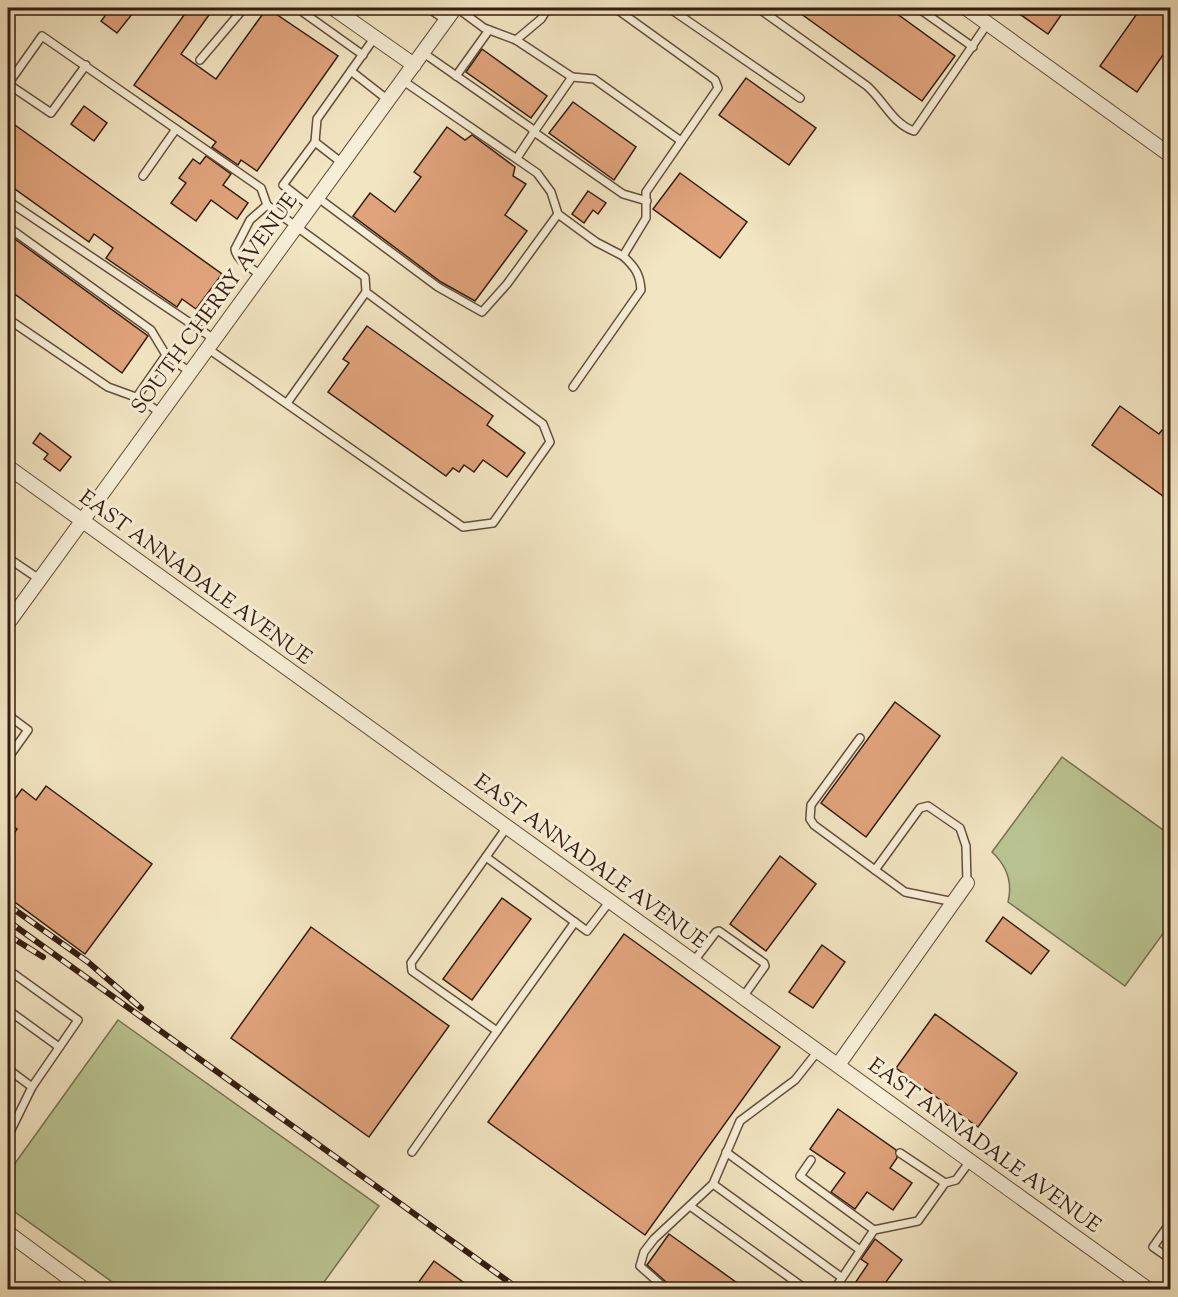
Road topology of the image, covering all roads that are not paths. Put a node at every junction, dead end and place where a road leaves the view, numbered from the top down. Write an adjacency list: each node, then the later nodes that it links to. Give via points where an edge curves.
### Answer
1 (244, 8): 20 (lane)
2 (297, 8): 19 (lane)
3 (333, 8): 15 (street)
4 (428, 8): 12 (lane)
5 (456, 8): 12 (street, SOUTH CHERRY AVENUE); 14 (lane)
6 (549, 8): 16 (lane)
7 (615, 8): 31 (lane, via 715,80 718,88)
8 (669, 8): 27 (lane)
9 (759, 8): 17 (lane, via 867,86 902,127 914,130)
10 (918, 8): 17 (lane)
11 (966, 8): 13 (street)
12 (446, 20): 18 (street, SOUTH CHERRY AVENUE)
13 (988, 23): 17 (lane); 33 (street)
14 (489, 30): 16 (lane); 24 (lane)
15 (375, 37): 19 (lane); 22 (street)
16 (516, 40): 25 (lane)
17 (972, 47)
18 (422, 52): 22 (street, SOUTH CHERRY AVENUE); 24 (lane)
19 (363, 55): 23 (lane)
20 (200, 60)
21 (86, 65): 21 (lane, via 42,36 8,84 51,113); 29 (lane)
22 (414, 65): 26 (street, SOUTH CHERRY AVENUE)
23 (351, 71): 28 (lane); 32 (lane, via 317,119)
24 (456, 76): 30 (lane)
25 (572, 77): 30 (lane); 31 (lane, via 594,79)
26 (402, 80): 28 (street, SOUTH CHERRY AVENUE); 34 (lane)
27 (800, 98)
28 (388, 100): 35 (street, SOUTH CHERRY AVENUE)
29 (176, 129): 36 (lane); 40 (lane, via 261,188)
30 (534, 132): 34 (lane); 38 (lane, via 623,194)
31 (681, 141): 38 (lane, via 646,192)
32 (315, 142): 35 (lane); 39 (lane, via 283,185)
33 (1170, 155)
34 (517, 158): 41 (lane, via 537,173 551,192)
35 (342, 163): 39 (street, SOUTH CHERRY AVENUE)
36 (143, 176)
37 (8, 201): 48 (lane)
38 (647, 201): 44 (lane, via 646,218)
39 (314, 202): 41 (lane, via 438,287 482,312); 42 (street, SOUTH CHERRY AVENUE)
40 (267, 205): 42 (lane); 45 (lane, via 250,220 235,254)
41 (558, 214): 44 (lane)
42 (296, 226): 45 (street, SOUTH CHERRY AVENUE); 46 (lane, via 365,277)
43 (8, 227): 49 (lane, via 151,330)
44 (623, 256): 51 (lane, via 635,267 641,290)
45 (260, 275): 48 (street, SOUTH CHERRY AVENUE)
46 (366, 292): 53 (lane); 53 (lane, via 543,424 550,442 500,514 493,523 463,527)
47 (8, 319): 52 (lane, via 108,387)
48 (211, 343): 50 (street, SOUTH CHERRY AVENUE); 53 (lane)
49 (166, 355): 50 (lane); 52 (lane)
50 (190, 372): 54 (street, SOUTH CHERRY AVENUE)
51 (573, 387)
52 (136, 398): 54 (lane)
53 (286, 403)
54 (160, 413): 56 (street, SOUTH CHERRY AVENUE)
55 (8, 467): 56 (street, EAST ANNADALE AVENUE)
56 (82, 520): 58 (street, SOUTH CHERRY AVENUE); 63 (street, EAST ANNADALE AVENUE)
57 (8, 558): 58 (lane)
58 (39, 579): 59 (street, SOUTH CHERRY AVENUE)
59 (8, 623)
60 (8, 715): 62 (lane, via 28,730)
61 (860, 738): 65 (lane, via 809,812 814,825)
62 (8, 758)
63 (507, 827): 64 (lane); 67 (street, EAST ANNADALE AVENUE)
64 (486, 857): 69 (lane); 74 (lane, via 410,967)
65 (875, 870): 66 (lane, via 920,808 928,806 960,828 966,846); 68 (lane, via 905,892)
66 (967, 883): 68 (street)
67 (610, 901): 69 (lane, via 589,930); 70 (street, EAST ANNADALE AVENUE)
68 (954, 902): 77 (street)
69 (575, 922): 74 (lane)
70 (694, 961): 72 (street, EAST ANNADALE AVENUE); 72 (lane, via 719,931 764,963)
71 (8, 982): 75 (lane, via 14,974 78,1020)
72 (743, 997): 76 (street, EAST ANNADALE AVENUE)
73 (8, 1010): 75 (lane)
74 (497, 1031): 81 (lane)
75 (59, 1047): 79 (lane)
76 (818, 1051): 77 (street, EAST ANNADALE AVENUE); 82 (lane, via 795,1080 740,1121)
77 (838, 1065): 85 (street, EAST ANNADALE AVENUE)
78 (8, 1070): 79 (lane)
79 (32, 1087): 80 (lane)
80 (8, 1136)
81 (412, 1152)
82 (726, 1152): 87 (lane); 92 (lane)
83 (900, 1153): 86 (lane)
84 (811, 1160): 90 (lane, via 800,1176)
85 (970, 1160): 86 (lane, via 956,1180); 99 (street, EAST ANNADALE AVENUE)
86 (945, 1183): 90 (lane, via 918,1221)
87 (713, 1184): 88 (lane); 94 (lane)
88 (690, 1206): 96 (lane, via 654,1239 640,1266); 97 (lane)
89 (1170, 1223): 93 (lane, via 1153,1247)
90 (874, 1230): 92 (lane)
91 (8, 1233): 95 (street)
92 (860, 1250): 94 (lane)
93 (1170, 1259)
94 (841, 1277): 98 (lane)
95 (85, 1290)
96 (667, 1290)
97 (807, 1290)
98 (834, 1290)
99 (1149, 1290)

